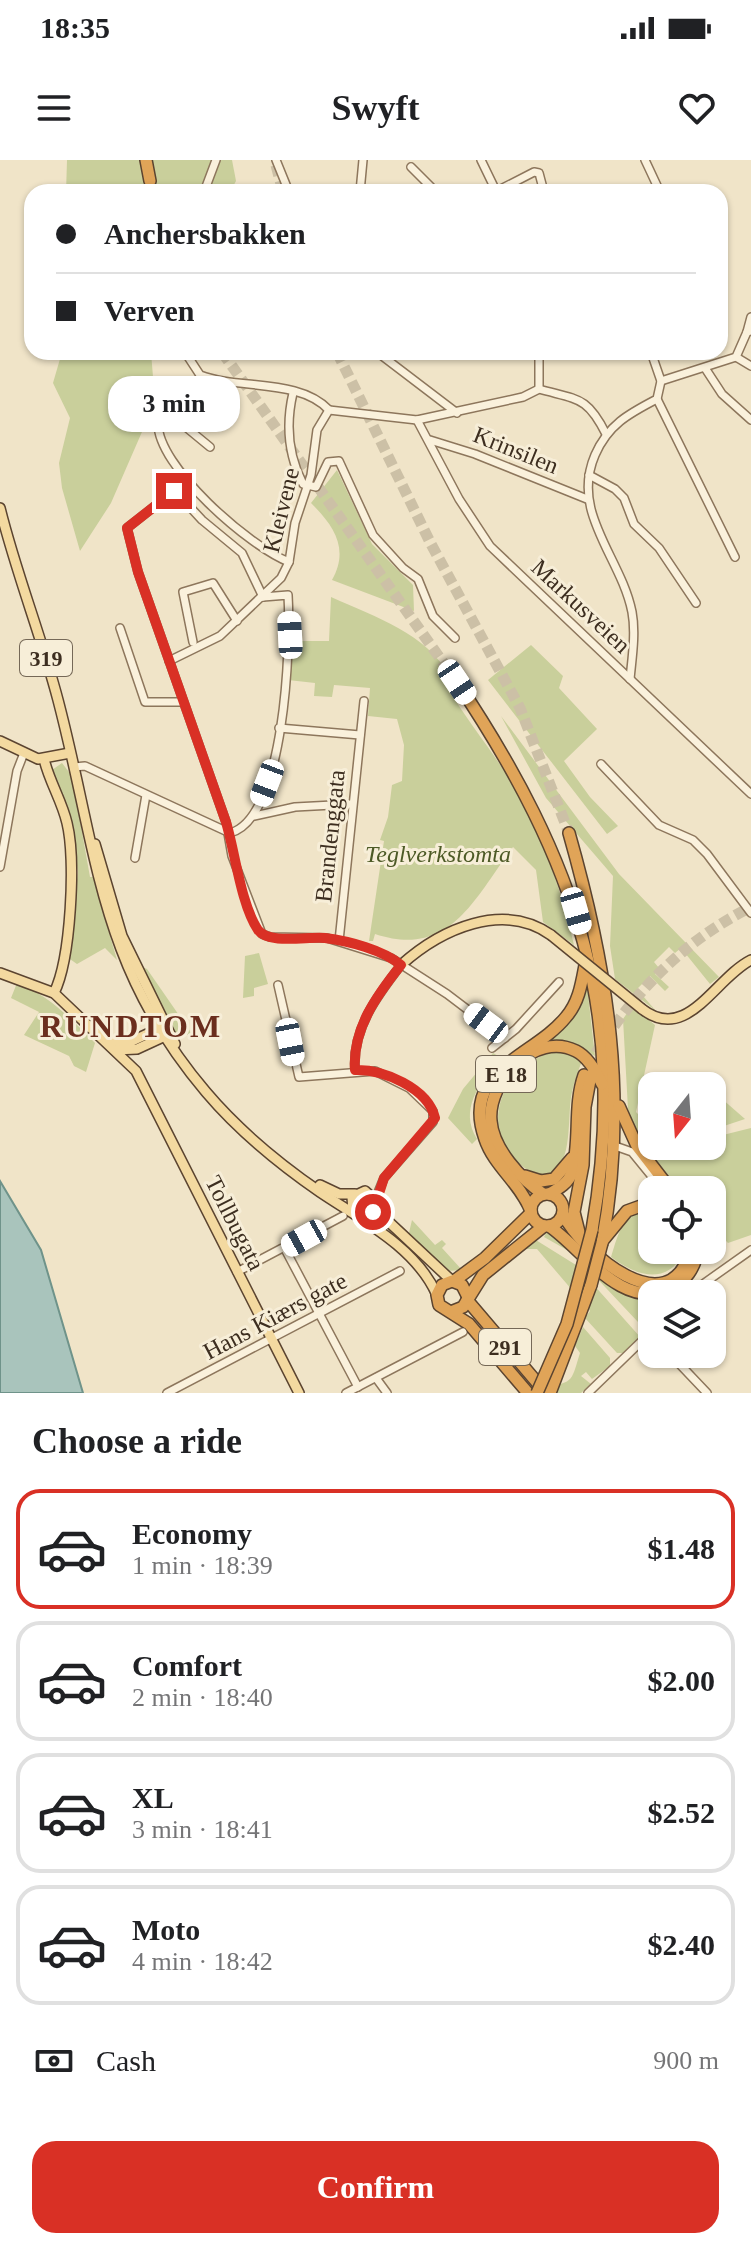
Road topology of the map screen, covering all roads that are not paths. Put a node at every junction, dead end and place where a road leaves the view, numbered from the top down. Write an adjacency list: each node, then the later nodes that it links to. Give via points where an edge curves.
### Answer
1 (146, 160): 8 (highway)
2 (216, 160): 9 (street)
3 (276, 160): 10 (street)
4 (363, 160): 11 (street)
5 (481, 160): 13 (street)
6 (645, 160): 16 (street)
7 (411, 167): 12 (street)
8 (150, 181)
9 (207, 184)
10 (286, 184)
11 (361, 184)
12 (428, 184)
13 (492, 184)
14 (509, 184): 15 (street, via 529,172 539,173)
15 (542, 184)
16 (656, 184)
17 (751, 317): 18 (street)
18 (749, 332): 19 (street)
19 (736, 357): 24 (street); 26 (street)
20 (189, 360): 30 (street, via 210,379)
21 (387, 360): 33 (street)
22 (539, 360): 29 (street)
23 (654, 360): 28 (street)
24 (728, 360)
25 (728, 360): 27 (street)
26 (751, 366)
27 (705, 368): 28 (street); 35 (street, via 722,394)
28 (661, 381): 31 (street)
29 (539, 389): 33 (street); 36 (street, via 585,403)
30 (293, 393): 32 (street); 41 (street, via 290,434 297,469)
31 (657, 399): 36 (street, via 616,422); 45 (street)
32 (329, 410): 34 (street); 41 (street, Kleivene, via 320,421)
33 (457, 413): 34 (street)
34 (417, 420): 37 (street, Markusveien)
35 (751, 420)
36 (606, 434): 39 (street)
37 (430, 440): 43 (street, Krinsilen); 54 (street, Markusveien, via 490,546)
38 (210, 447): 46 (street, via 170,414 158,422 172,457 206,500 240,535)
39 (589, 475): 43 (street); 48 (street, via 624,498 634,524 659,548)
40 (165, 480): 42 (street)
41 (307, 486): 46 (street, Kleivene); 51 (street, via 316,487 328,462 339,461 373,535 418,579 433,616)
42 (174, 491): 47 (street, via 242,553); 53 (street, via 127,528)
43 (587, 499): 54 (street, via 632,613)
44 (0, 508): 62 (main road, 319)
45 (735, 557)
46 (288, 564): 47 (street, Kleivene)
47 (263, 597): 49 (street, Kleivene); 58 (street, via 288,595 290,646)
48 (696, 603)
49 (237, 621): 52 (street, via 213,583 183,592); 53 (street, Kleivene, via 220,636)
50 (120, 628): 57 (street, via 145,702)
51 (455, 638)
52 (193, 642)
53 (169, 661): 57 (street)
54 (630, 679): 66 (street, Markusveien)
55 (457, 682): 77 (highway, via 540,819)
56 (364, 701): 59 (street, Brandenggata)
57 (183, 702): 71 (street)
58 (279, 728): 59 (street); 70 (street, via 276,757)
59 (360, 735): 68 (street, Brandenggata)
60 (0, 741): 61 (main road)
61 (24, 753): 63 (main road); 74 (street)
62 (70, 753): 63 (main road); 65 (main road, 319)
63 (44, 759): 83 (main road, via 66,818 73,861 62,963)
64 (601, 764): 75 (street, via 659,825 693,840)
65 (74, 767): 67 (street, via 85,766); 69 (main road, 319)
66 (751, 794)
67 (146, 795): 71 (street); 73 (street)
68 (352, 804): 70 (street); 76 (street, Brandenggata)
69 (84, 810): 84 (main road, 319, via 119,928); 84 (main road, 319, via 92,860 120,951)
70 (254, 816): 71 (street)
71 (230, 833): 76 (street, via 232,856 263,935)
72 (569, 833): 91 (highway, via 603,968)
73 (135, 858)
74 (0, 867)
75 (751, 913)
76 (339, 941): 79 (street)
77 (588, 956): 90 (highway); 104 (highway, E 18, via 579,993 566,1017 500,1069 484,1094 485,1139 520,1187)
78 (751, 960): 79 (main road, bridge, via 677,1019 659,1019 642,1009 530,922 496,918 436,941)
79 (401, 965): 85 (street); 89 (street, via 362,1025)
80 (0, 973): 83 (main road)
81 (559, 982): 85 (street)
82 (279, 988): 89 (street, via 299,1077)
83 (51, 991): 86 (main road)
84 (162, 1031): 88 (main road); 99 (main road, 319, via 258,1139 322,1187 339,1194); 105 (main road, 319, via 236,1125)
85 (505, 1038): 87 (street)
86 (104, 1040): 88 (main road); 88 (main road, via 115,1050)
87 (492, 1048)
88 (129, 1051): 114 (main road, Tollbugata)
89 (355, 1070): 97 (street, via 394,1078 427,1103 435,1118)
90 (605, 1088): 94 (highway, E 18, via 585,1058 563,1047 537,1051 506,1074 493,1097 491,1124 500,1148); 132 (highway, bridge, via 592,1230 575,1298)
91 (616, 1095): 92 (highway); 96 (highway, via 632,1138)
92 (615, 1146): 95 (street, via 632,1152); 108 (highway)
93 (573, 1155): 94 (highway, via 554,1179); 98 (highway, via 576,1105 589,1071); 100 (highway, via 571,1175)
94 (524, 1176): 100 (highway, E 18)
95 (652, 1176)
96 (660, 1176)
97 (384, 1178): 99 (street); 101 (street)
98 (578, 1183): 103 (highway); 107 (highway, via 574,1212)
99 (358, 1193): 101 (main road, 319, via 368,1192); 105 (main road, via 351,1201)
100 (546, 1194): 103 (highway, via 556,1197); 104 (highway, via 533,1202)
101 (375, 1204): 105 (main road); 116 (main road, 319)
102 (638, 1207): 108 (highway, via 627,1211)
103 (563, 1210): 106 (highway); 107 (highway)
104 (531, 1212): 106 (highway, via 534,1220); 116 (highway, via 494,1251)
105 (353, 1215): 109 (street); 117 (main road, 319, via 418,1268)
106 (547, 1226): 112 (highway, via 614,1282 640,1293 678,1285); 118 (highway, via 509,1252)
107 (581, 1237): 111 (highway, via 625,1276 647,1284 667,1280)
108 (604, 1238): 133 (highway, bridge, via 577,1327)
109 (285, 1249): 114 (street); 120 (street)
110 (751, 1250): 115 (street)
111 (683, 1264)
112 (693, 1264)
113 (400, 1271): 120 (street, Hans Kiærs gate)
114 (237, 1272): 122 (main road, Tollbugata)
115 (709, 1280)
116 (453, 1281): 117 (highway, via 442,1285); 118 (highway, 291, via 465,1288)
117 (437, 1295): 119 (highway, 291, via 439,1305)
118 (467, 1298): 119 (highway, 291); 133 (highway, 291)
119 (453, 1311): 131 (highway, 291)
120 (320, 1314): 122 (street, Hans Kiærs gate); 126 (street)
121 (463, 1332): 125 (street)
122 (272, 1340): 127 (street, Hans Kiærs gate); 128 (main road, Tollbugata)
123 (638, 1346): 134 (street)
124 (683, 1368): 135 (street)
125 (376, 1378): 126 (street); 130 (street)
126 (358, 1387): 129 (street)
127 (167, 1393)
128 (299, 1393)
129 (346, 1393)
130 (387, 1393)
131 (528, 1393)
132 (537, 1393)
133 (548, 1393)
134 (588, 1393)
135 (707, 1393)

